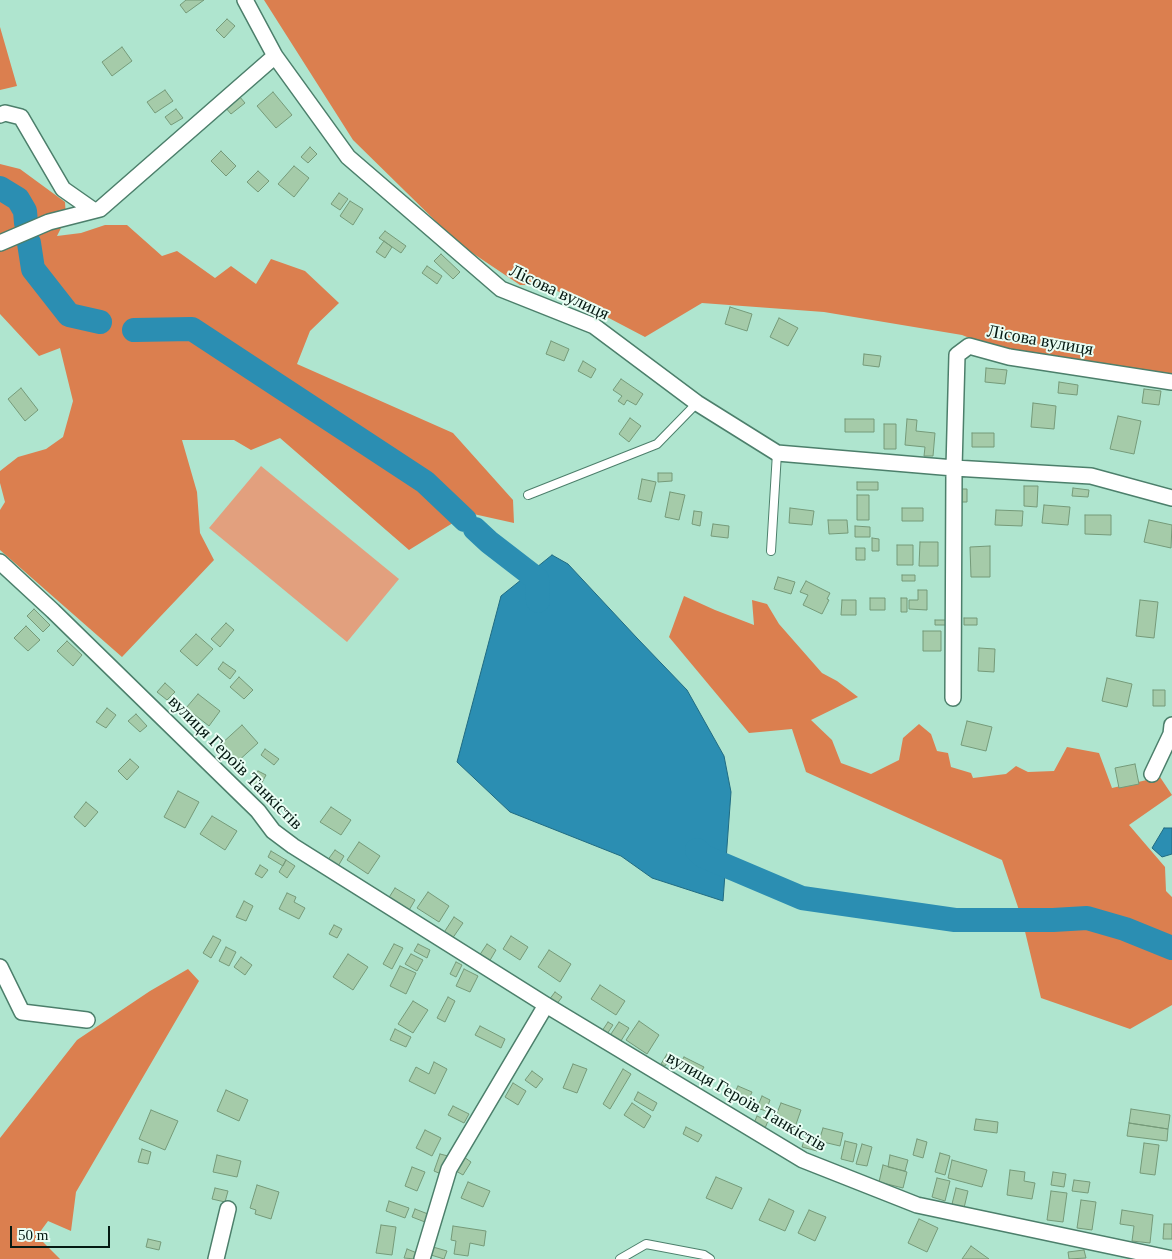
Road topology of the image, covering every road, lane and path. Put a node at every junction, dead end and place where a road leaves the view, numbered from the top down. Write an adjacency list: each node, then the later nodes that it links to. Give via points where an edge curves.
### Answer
1 (245, 0): 2 (street, Лісова вулиця)
2 (275, 56): 4 (street, via 100,209); 7 (street, Лісова вулиця, via 348,157 501,289 594,326)
3 (0, 115): 4 (street, via 21,117 64,189)
4 (93, 210): 5 (street, via 49,222)
5 (0, 243)
6 (1172, 382): 9 (street, Лісова вулиця, via 1009,357 969,346 957,355)
7 (697, 403): 8 (street, Лісова вулиця); 10 (lane, via 657,444)
8 (778, 453): 9 (street, Лісова вулиця); 12 (lane)
9 (954, 468): 11 (street, Лісова вулиця, via 1091,476); 14 (street, Лісова вулиця)
10 (528, 495)
11 (1172, 498)
12 (771, 551)
13 (0, 562): 18 (street, вулиця Героїв Танкістів, via 258,811 273,831)
14 (953, 698)
15 (1172, 725): 16 (street)
16 (1152, 774)
17 (0, 967): 19 (street, via 22,1012)
18 (546, 1006): 22 (street, via 449,1169); 25 (street, вулиця Героїв Танкістів, via 803,1160 917,1205)
19 (87, 1020)
20 (228, 1208): 21 (street)
21 (216, 1259)
22 (422, 1259)
23 (620, 1259): 24 (lane, via 646,1244 704,1255)
24 (710, 1259)
25 (1172, 1259)

